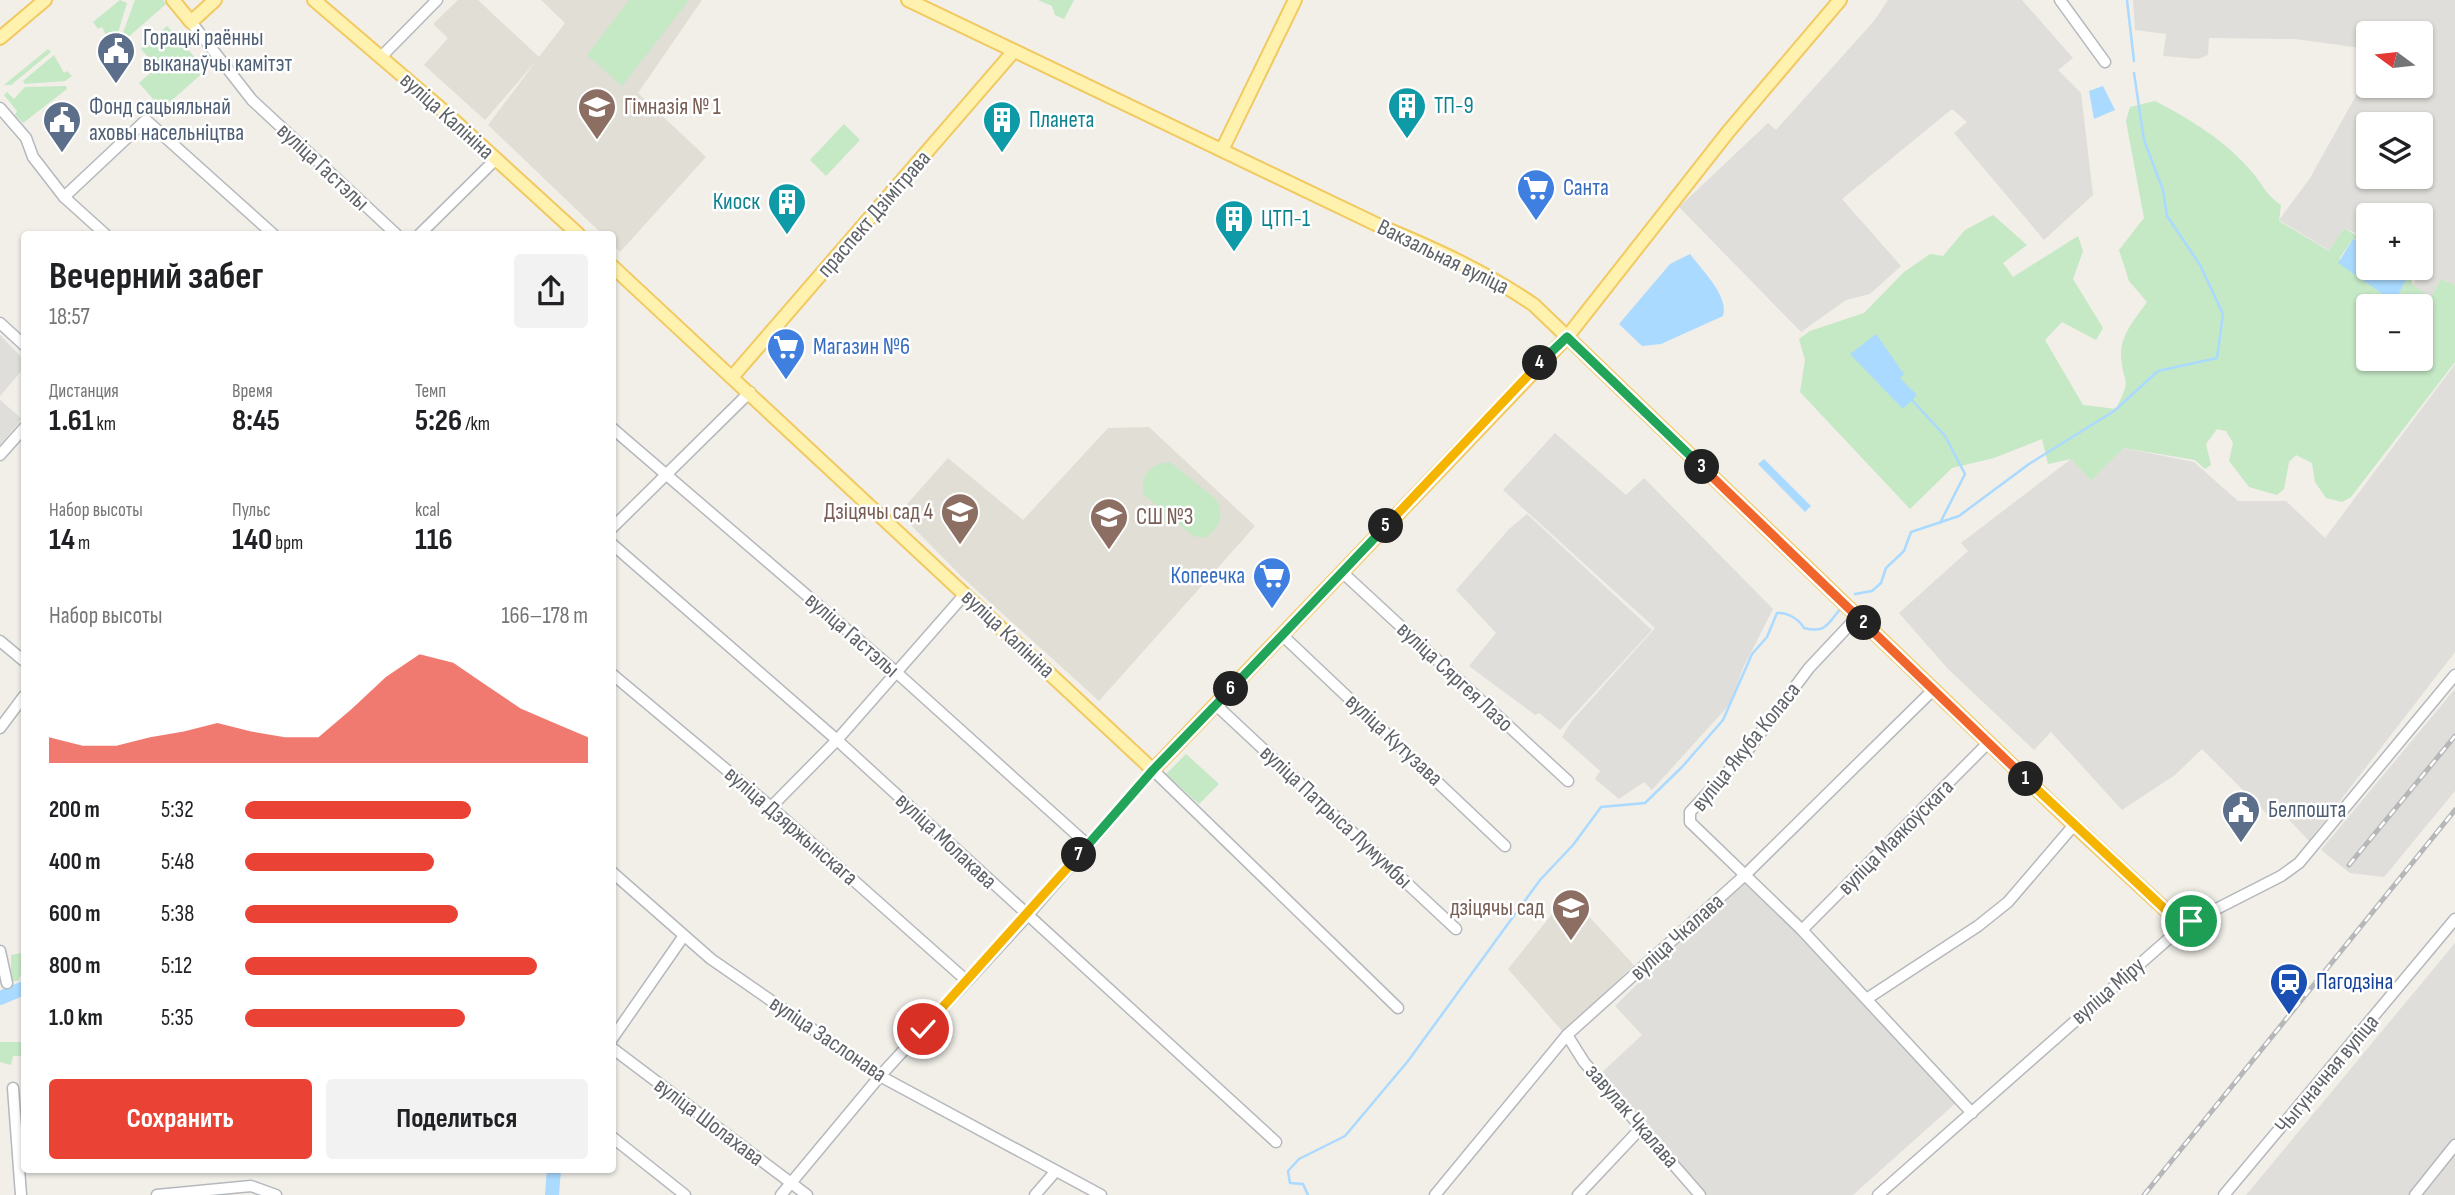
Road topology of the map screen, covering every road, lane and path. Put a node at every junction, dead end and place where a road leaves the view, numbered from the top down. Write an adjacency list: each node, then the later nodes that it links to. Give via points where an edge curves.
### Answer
1 (45, 0): 11 (main road)
2 (173, 0): 10 (main road, вуліца Гастэлы)
3 (215, 0): 10 (main road)
4 (314, 0): 13 (main road, вуліца Калініна)
5 (437, 0): 13 (street)
6 (908, 0): 12 (main road, Вакзальная вуліца)
7 (1296, 0): 16 (main road)
8 (1840, 0): 26 (main road, via 1728,132)
9 (2060, 0): 14 (street)
10 (191, 22): 21 (street, вуліца Гастэлы, via 252,100)
11 (0, 38)
12 (1014, 51): 16 (main road, Вакзальная вуліца); 28 (main road, праспект Дзімітрава)
13 (381, 57): 17 (main road, вуліца Калініна)
14 (2105, 62)
15 (0, 108): 18 (street, via 26,138 33,157)
16 (1222, 150): 26 (main road, Вакзальная вуліца, via 1479,270 1534,305)
17 (496, 159): 22 (street); 23 (main road, вуліца Калініна)
18 (64, 197): 19 (street); 20 (street, via 146,120)
19 (102, 231)
20 (270, 231)
21 (393, 231)
22 (423, 231)
23 (575, 231)
24 (616, 270): 28 (main road, вуліца Калініна)
25 (0, 323): 27 (street)
26 (1567, 337): 36 (main road); 38 (main road, Вакзальная вуліца)
27 (21, 342)
28 (733, 376): 29 (main road, вуліца Калініна)
29 (750, 392): 33 (street); 37 (main road, вуліца Калініна)
30 (21, 431): 32 (street)
31 (616, 432): 33 (street, вуліца Гастэлы)
32 (0, 455)
33 (664, 474): 34 (street); 42 (street, вуліца Гастэлы)
34 (616, 524)
35 (616, 547): 49 (street, вуліца Молакава)
36 (1343, 573): 39 (main road); 52 (street, вуліца Сяргея Лазо)
37 (965, 594): 42 (street); 51 (main road, вуліца Калініна)
38 (1857, 617): 45 (main road, Вакзальная вуліца); 57 (street, вуліца Якуба Коласа, via 1809,668 1747,751 1690,812 1690,822)
39 (1282, 635): 47 (main road); 56 (street, вуліца Кутузава)
40 (0, 641): 41 (street)
41 (21, 658)
42 (896, 672): 49 (street); 55 (street, вуліца Гастэлы)
43 (2455, 675): 61 (street, вуліца Міру, via 2298,863)
44 (616, 677): 53 (street, вуліца Дзяржынскага)
45 (1933, 690): 50 (main road, Вакзальная вуліца); 57 (street, вуліца Чкалава)
46 (21, 700): 48 (street)
47 (1216, 705): 51 (main road); 62 (street, вуліца Патрыса Лумумбы)
48 (0, 728)
49 (837, 740): 53 (street); 59 (street, вуліца Молакава)
50 (1989, 742): 54 (main road, Вакзальная вуліца); 63 (street, вуліца Маякоўскага)
51 (1153, 770): 55 (street); 69 (street, вуліца Калініна)
52 (1568, 781)
53 (771, 807): 66 (street, вуліца Дзяржынскага)
54 (2074, 825): 61 (main road, Вакзальная вуліца); 68 (street, via 2008,902)
55 (1088, 845): 59 (street)
56 (1505, 846)
57 (1745, 875): 63 (street, вуліца Якуба Коласа); 71 (street, вуліца Чкалава)
58 (616, 876): 64 (street, вуліца Заслонава)
59 (1027, 916): 66 (street); 78 (street, вуліца Молакава)
60 (2455, 919): 94 (street, Чыгуначная вуліца)
61 (2183, 926): 75 (street, вуліца Міру)
62 (1456, 929)
63 (1802, 930): 68 (street, вуліца Якуба Коласа)
64 (683, 937): 70 (street); 73 (street, вуліца Заслонава)
65 (0, 951): 67 (street)
66 (967, 981): 73 (street)
67 (6, 983)
68 (1868, 998): 75 (street, вуліца Якуба Коласа)
69 (1398, 1009)
70 (616, 1032)
71 (1567, 1035): 76 (street, завулак Чкалава, via 1584,1062); 90 (street, вуліца Чкалава)
72 (616, 1051): 81 (street, вуліца Шолахава)
73 (880, 1076): 80 (street, вуліца Заслонава); 81 (street)
74 (13, 1088): 83 (street)
75 (1972, 1113): 93 (street, вуліца Міру)
76 (1642, 1128): 91 (street); 92 (street, завулак Чкалава)
77 (616, 1140): 85 (street)
78 (1276, 1142)
79 (2455, 1145): 95 (street)
80 (1055, 1172): 88 (street); 89 (street, вуліца Заслонава)
81 (790, 1184): 86 (street); 87 (street, вуліца Шолахава)
82 (273, 1193): 84 (street, via 251,1186)
83 (21, 1195)
84 (157, 1195)
85 (685, 1195)
86 (780, 1195)
87 (807, 1195)
88 (1035, 1195)
89 (1101, 1195)
90 (1435, 1195)
91 (1578, 1195)
92 (1700, 1195)
93 (1878, 1195)
94 (2224, 1195)
95 (2415, 1195)

